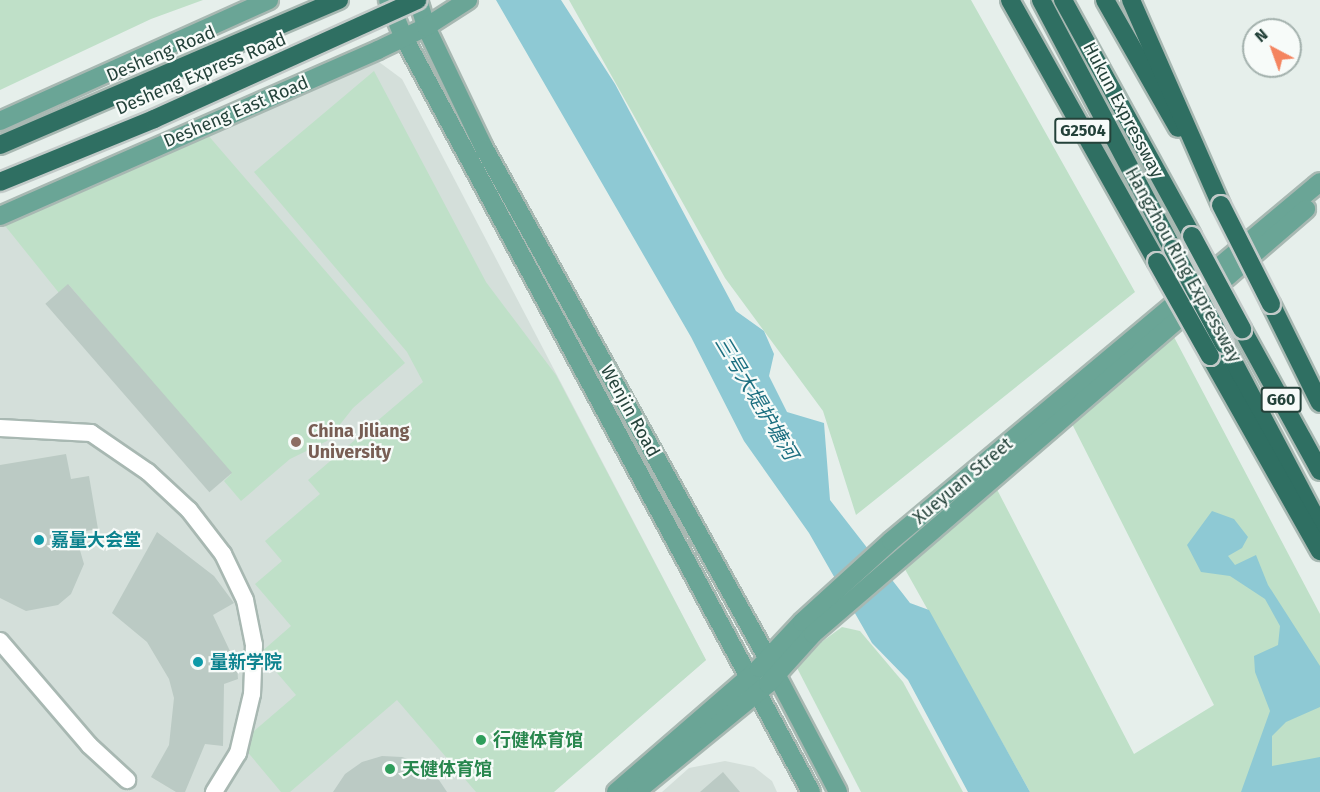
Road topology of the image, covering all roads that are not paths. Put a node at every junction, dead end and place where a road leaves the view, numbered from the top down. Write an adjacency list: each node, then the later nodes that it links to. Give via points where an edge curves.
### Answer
1 (269, 0): 13 (main road)
2 (339, 0): 14 (highway, Desheng Road)
3 (388, 0): 12 (main road, Wenjin Road)
4 (417, 0): 11 (main road, Wenjin Road); 15 (highway, Desheng Express Road, bridge, via 185,105)
5 (468, 0): 11 (main road, Desheng East Road)
6 (1010, 0): 24 (highway, Hangzhou Ring Expressway / G2504, bridge)
7 (1041, 0): 23 (highway, Hukun Expressway / G60, bridge)
8 (1063, 0): 22 (highway, Hukun Expressway / G60, bridge)
9 (1106, 0): 17 (highway)
10 (1131, 0): 17 (highway, via 1167,75)
11 (426, 27): 12 (main road, Desheng East Road); 26 (main road, Wenjin Road, via 484,148)
12 (404, 38): 19 (main road, Desheng East Road); 28 (main road, Wenjin Road)
13 (0, 121)
14 (0, 145)
15 (0, 182)
16 (1320, 182): 26 (main road, Xueyuan Street, via 891,541 802,622)
17 (1210, 184): 20 (highway, bridge)
18 (1320, 197): 27 (main road, Xueyuan Street, via 835,616)
19 (0, 216)
20 (1320, 403)
21 (0, 428): 30 (street, via 91,433 148,472 189,510 223,554 245,600 254,645 253,684 238,753)
22 (1320, 471)
23 (1320, 526)
24 (1320, 551)
25 (0, 641): 29 (street, via 89,745)
26 (768, 659): 27 (main road, Wenjin Road); 28 (main road, Xueyuan Street)
27 (775, 676): 28 (main road, Xueyuan Street); 34 (main road, Wenjin Road)
28 (754, 684): 31 (main road, Xueyuan Street); 32 (main road, Xueyuan Street); 33 (main road, Wenjin Road)
29 (127, 780)
30 (214, 792)
31 (616, 792)
32 (636, 792)
33 (811, 792)
34 (838, 792)

